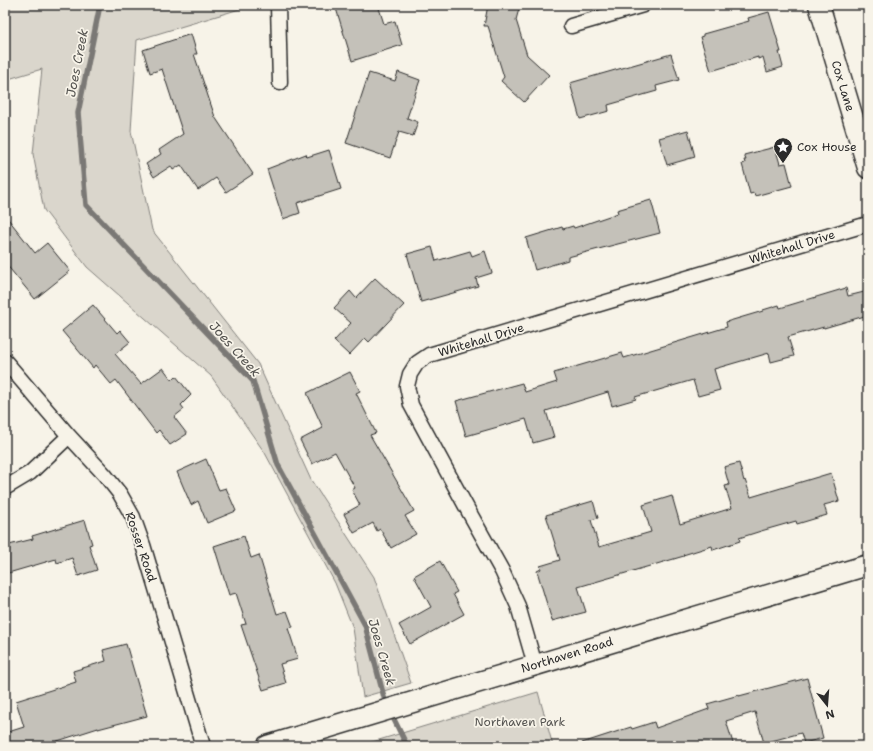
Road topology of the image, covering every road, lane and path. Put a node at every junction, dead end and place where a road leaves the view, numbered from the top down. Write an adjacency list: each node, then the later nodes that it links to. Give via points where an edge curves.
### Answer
1 (278, 5): 5 (street)
2 (643, 5): 4 (street)
3 (819, 5): 6 (street, Cox Lane)
4 (571, 26)
5 (280, 83)
6 (868, 168)
7 (868, 224): 12 (street, Whitehall Drive, via 429,355 417,363 406,386 410,405 502,571 518,606)
8 (5, 361): 9 (street, Rosser Road)
9 (69, 436): 10 (street, via 30,473); 13 (street, Rosser Road, via 105,475 133,517)
10 (5, 488)
11 (868, 565): 12 (street, Northaven Road)
12 (536, 665): 14 (street, Northaven Road)
13 (203, 746)
14 (267, 746)

